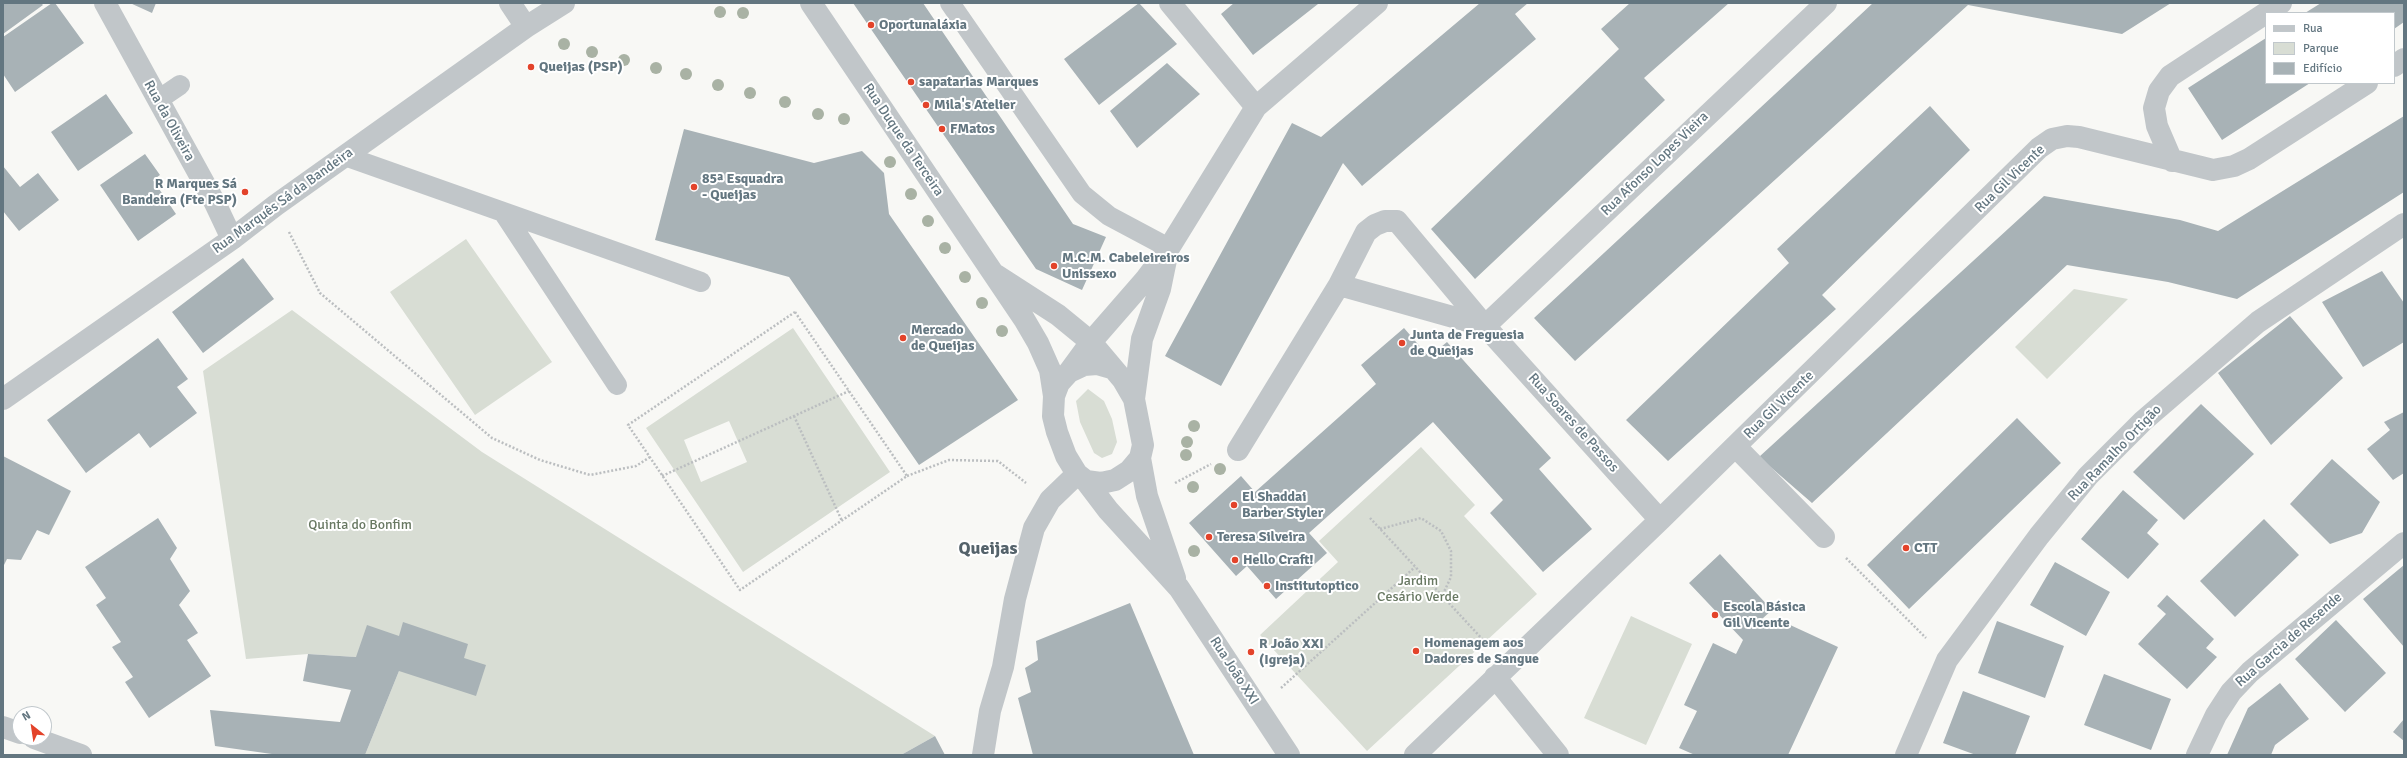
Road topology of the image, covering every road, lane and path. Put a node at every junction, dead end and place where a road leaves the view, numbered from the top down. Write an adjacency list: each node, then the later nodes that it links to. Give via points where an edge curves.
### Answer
1 (105, 3): 17 (street, Rua da Oliveira)
2 (510, 3): 12 (street)
3 (564, 3): 12 (street, Rua Marquês Sá da Bandeira)
4 (811, 3): 26 (street, Rua Duque da Terceira)
5 (950, 3): 25 (lane, via 1082,194 1109,216)
6 (1170, 3): 18 (street)
7 (1377, 3): 18 (street)
8 (1826, 3): 29 (street, Rua Afonso Lopes Vieira)
9 (2281, 3): 10 (street)
10 (2267, 12)
11 (2265, 13): 20 (street, via 2170,76 2159,92 2154,108 2157,126)
12 (526, 28): 19 (street, Rua Marquês Sá da Bandeira)
13 (2404, 59): 14 (street)
14 (2395, 65)
15 (2365, 84): 20 (street, Rua Gil Vicente, via 2249,159 2234,166 2213,170)
16 (180, 85): 17 (lane)
17 (158, 100): 24 (street, Rua da Oliveira)
18 (1256, 107): 25 (street)
19 (345, 156): 21 (street, Rua Marquês Sá da Bandeira); 22 (lane)
20 (2172, 161): 39 (street, Rua Gil Vicente, via 2080,137 2052,139 2039,148)
21 (276, 205): 24 (street, Rua Marquês Sá da Bandeira); 41 (path, via 320,293 492,438 540,460 590,475 636,466)
22 (503, 212): 27 (lane); 33 (lane)
23 (2404, 224): 58 (street, Rua Ramalho Ortigão, via 2258,322 2143,422 2088,476 2039,536)
24 (232, 239): 36 (street, Rua Marquês Sá da Bandeira)
25 (1169, 248): 30 (street); 37 (street, via 1160,289 1142,339)
26 (996, 275): 30 (street, Rua Duque da Terceira, via 1058,315); 35 (street, Rua Duque da Terceira, via 1038,343 1050,370)
27 (701, 282)
28 (1339, 285): 29 (street); 29 (street, Rua Soares de Passos, via 1366,232 1385,221 1397,221); 40 (street, Rua Soares de Passos)
29 (1485, 326): 49 (street, Rua Soares de Passos)
30 (1091, 342): 31 (street, Rua Duque da Terceira); 32 (street)
31 (1111, 368): 32 (street, via 1097,364 1084,365); 37 (street, via 1123,380)
32 (1069, 372): 35 (street, via 1059,383)
33 (617, 385)
34 (850, 391): 38 (path); 41 (path, via 795,312 628,425); 44 (path)
35 (1054, 396): 45 (street, via 1053,416 1056,432 1066,456)
36 (3, 399)
37 (1134, 400): 42 (street, via 1143,445)
38 (794, 416): 43 (path); 50 (path)
39 (1736, 447): 49 (street, Rua Gil Vicente); 52 (street)
40 (1238, 450): 46 (path)
41 (650, 457): 43 (path)
42 (1140, 458): 45 (street, via 1129,471 1115,480 1101,483); 46 (street, Rua João XXI)
43 (662, 476): 50 (path, via 740,590)
44 (907, 476): 47 (path, via 949,460 998,461); 50 (path)
45 (1082, 477): 47 (street); 55 (street, Rua João XXI, via 1108,510)
46 (1148, 496): 55 (street, Rua João XXI)
47 (1050, 500): 63 (street, via 1034,528 1015,598 1003,667 990,711)
48 (1370, 518): 51 (path)
49 (1660, 520): 59 (street, Rua Gil Vicente)
50 (842, 521)
51 (1380, 529): 54 (path); 56 (path, via 1421,518 1441,531 1451,551 1451,577)
52 (1824, 537): 58 (path)
53 (2404, 543): 68 (street, Rua Garcia de Resende, via 2250,672 2231,692 2216,715)
54 (1415, 567): 56 (path); 60 (path)
55 (1179, 588): 60 (street, Rua João XXI)
56 (1442, 596): 57 (path)
57 (1485, 642)
58 (1947, 660): 67 (street, Rua Ramalho Ortigão)
59 (1495, 677): 65 (street, Rua Gil Vicente); 66 (street)
60 (1259, 709): 64 (street, Rua João XXI)
61 (52, 745): 62 (street)
62 (81, 755)
63 (983, 755)
64 (1289, 755)
65 (1414, 755)
66 (1558, 755)
67 (1906, 755)
68 (2196, 755)

